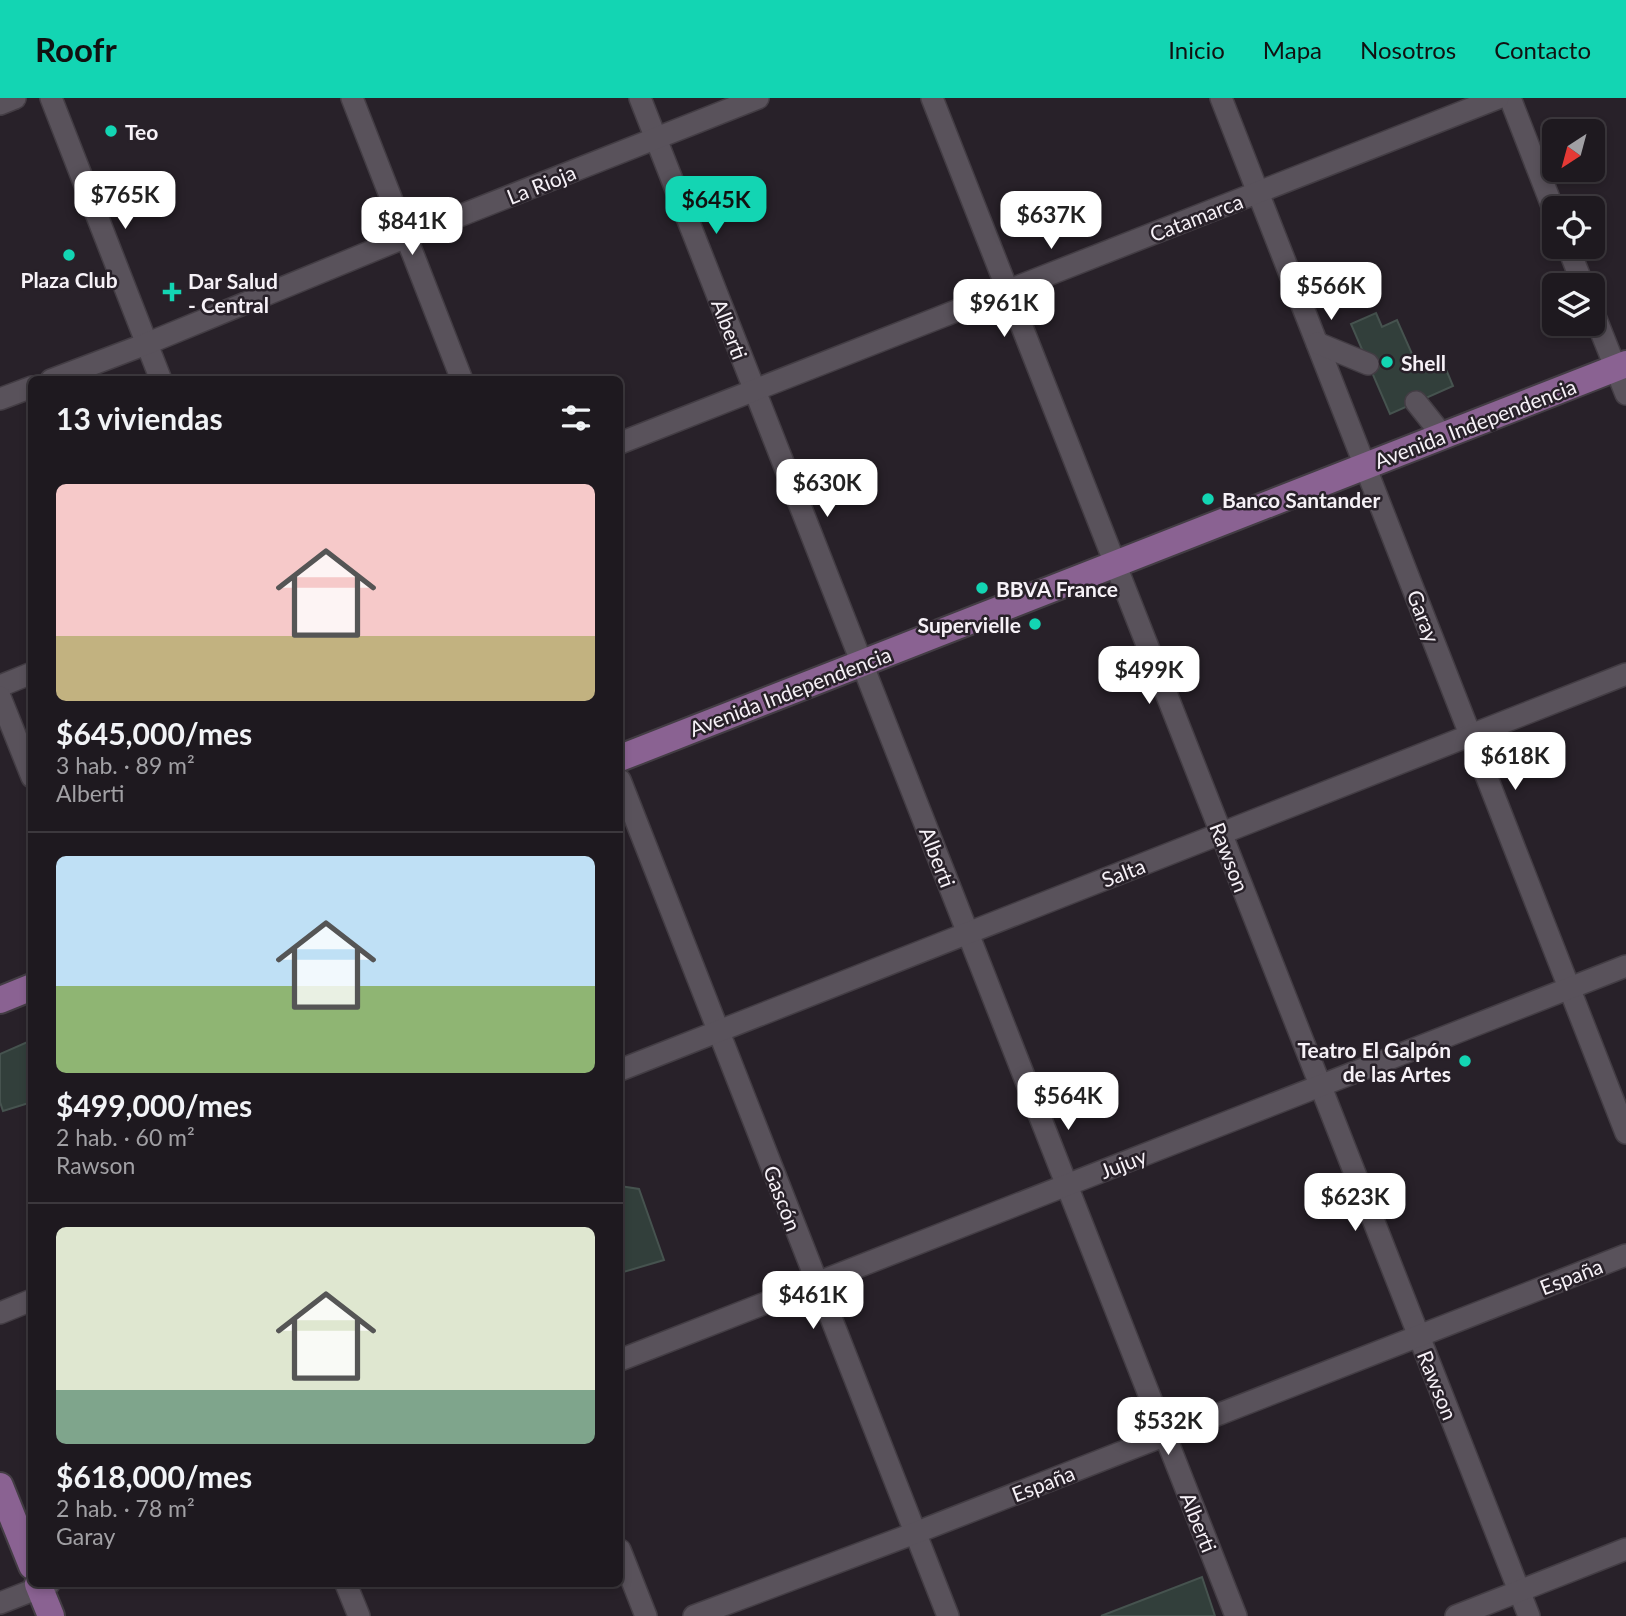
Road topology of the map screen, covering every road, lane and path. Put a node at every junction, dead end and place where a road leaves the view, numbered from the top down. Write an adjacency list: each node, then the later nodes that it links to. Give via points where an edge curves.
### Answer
1 (15, 98): 10 (street)
2 (51, 98): 18 (street)
3 (352, 98): 14 (street)
4 (640, 98): 11 (street, Alberti)
5 (758, 98): 11 (street, La Rioja)
6 (932, 98): 15 (street, Rawson)
7 (1221, 98): 12 (street, Garay)
8 (1498, 98): 12 (street, Catamarca)
9 (1510, 98): 13 (street)
10 (0, 104)
11 (655, 139): 14 (street, La Rioja); 25 (street, Alberti)
12 (1258, 192): 15 (street, Catamarca); 17 (street, Garay)
13 (1548, 196)
14 (406, 237): 18 (street, La Rioja); 23 (street)
15 (1008, 290): 25 (street, Catamarca); 32 (street, Rawson)
16 (1605, 335): 20 (street)
17 (1317, 343): 19 (street); 31 (street, Garay)
18 (147, 344): 21 (street, La Rioja); 22 (street)
19 (1368, 364)
20 (1621, 366): 26 (street); 29 (main road, Avenida Independencia)
21 (62, 376)
22 (159, 376)
23 (460, 376)
24 (28, 388): 27 (street)
25 (754, 390): 30 (street, Catamarca); 33 (street, Alberti)
26 (1626, 394)
27 (0, 399)
28 (1416, 402): 29 (street)
29 (1443, 436): 31 (main road, Avenida Independencia)
30 (623, 442)
31 (1365, 466): 32 (main road, Avenida Independencia); 38 (street, Garay)
32 (1115, 564): 33 (main road, Avenida Independencia); 42 (street, Rawson)
33 (862, 663): 39 (main road, Avenida Independencia); 43 (street, Alberti)
34 (1626, 674): 38 (street, Salta)
35 (28, 675): 36 (street)
36 (0, 686)
37 (0, 697): 40 (street)
38 (1471, 735): 42 (street, Salta); 45 (street, Garay)
39 (623, 757)
40 (28, 767)
41 (623, 788): 48 (street, Gascón)
42 (1221, 834): 43 (street, Salta); 50 (street, Rawson)
43 (967, 933): 48 (street, Salta); 52 (street, Alberti)
44 (1626, 966): 45 (street, Jujuy)
45 (1569, 988): 50 (street, Jujuy); 51 (street, Garay)
46 (28, 989): 47 (main road)
47 (0, 1000)
48 (718, 1031): 49 (street, Salta); 54 (street, Gascón)
49 (623, 1069)
50 (1320, 1086): 52 (street, Jujuy); 57 (street, Rawson)
51 (1626, 1133)
52 (1066, 1185): 54 (street, Jujuy); 59 (street, Alberti)
53 (1626, 1255): 57 (street, España)
54 (817, 1283): 58 (street, Jujuy); 61 (street, Gascón)
55 (28, 1302): 56 (street)
56 (0, 1313)
57 (1418, 1336): 59 (street, España); 68 (street, Rawson)
58 (623, 1359)
59 (1165, 1436): 61 (street, España); 75 (street, Alberti)
60 (0, 1486): 63 (main road)
61 (915, 1533): 73 (street, España); 74 (street, Gascón)
62 (1626, 1549): 68 (street)
63 (28, 1552)
64 (623, 1558): 72 (street)
65 (28, 1587): 69 (street)
66 (42, 1587): 70 (main road)
67 (347, 1587): 71 (street)
68 (1519, 1591): 76 (street); 77 (street, Rawson)
69 (0, 1603)
70 (51, 1616)
71 (359, 1616)
72 (646, 1616)
73 (694, 1616)
74 (948, 1616)
75 (1236, 1616)
76 (1456, 1616)
77 (1529, 1616)

